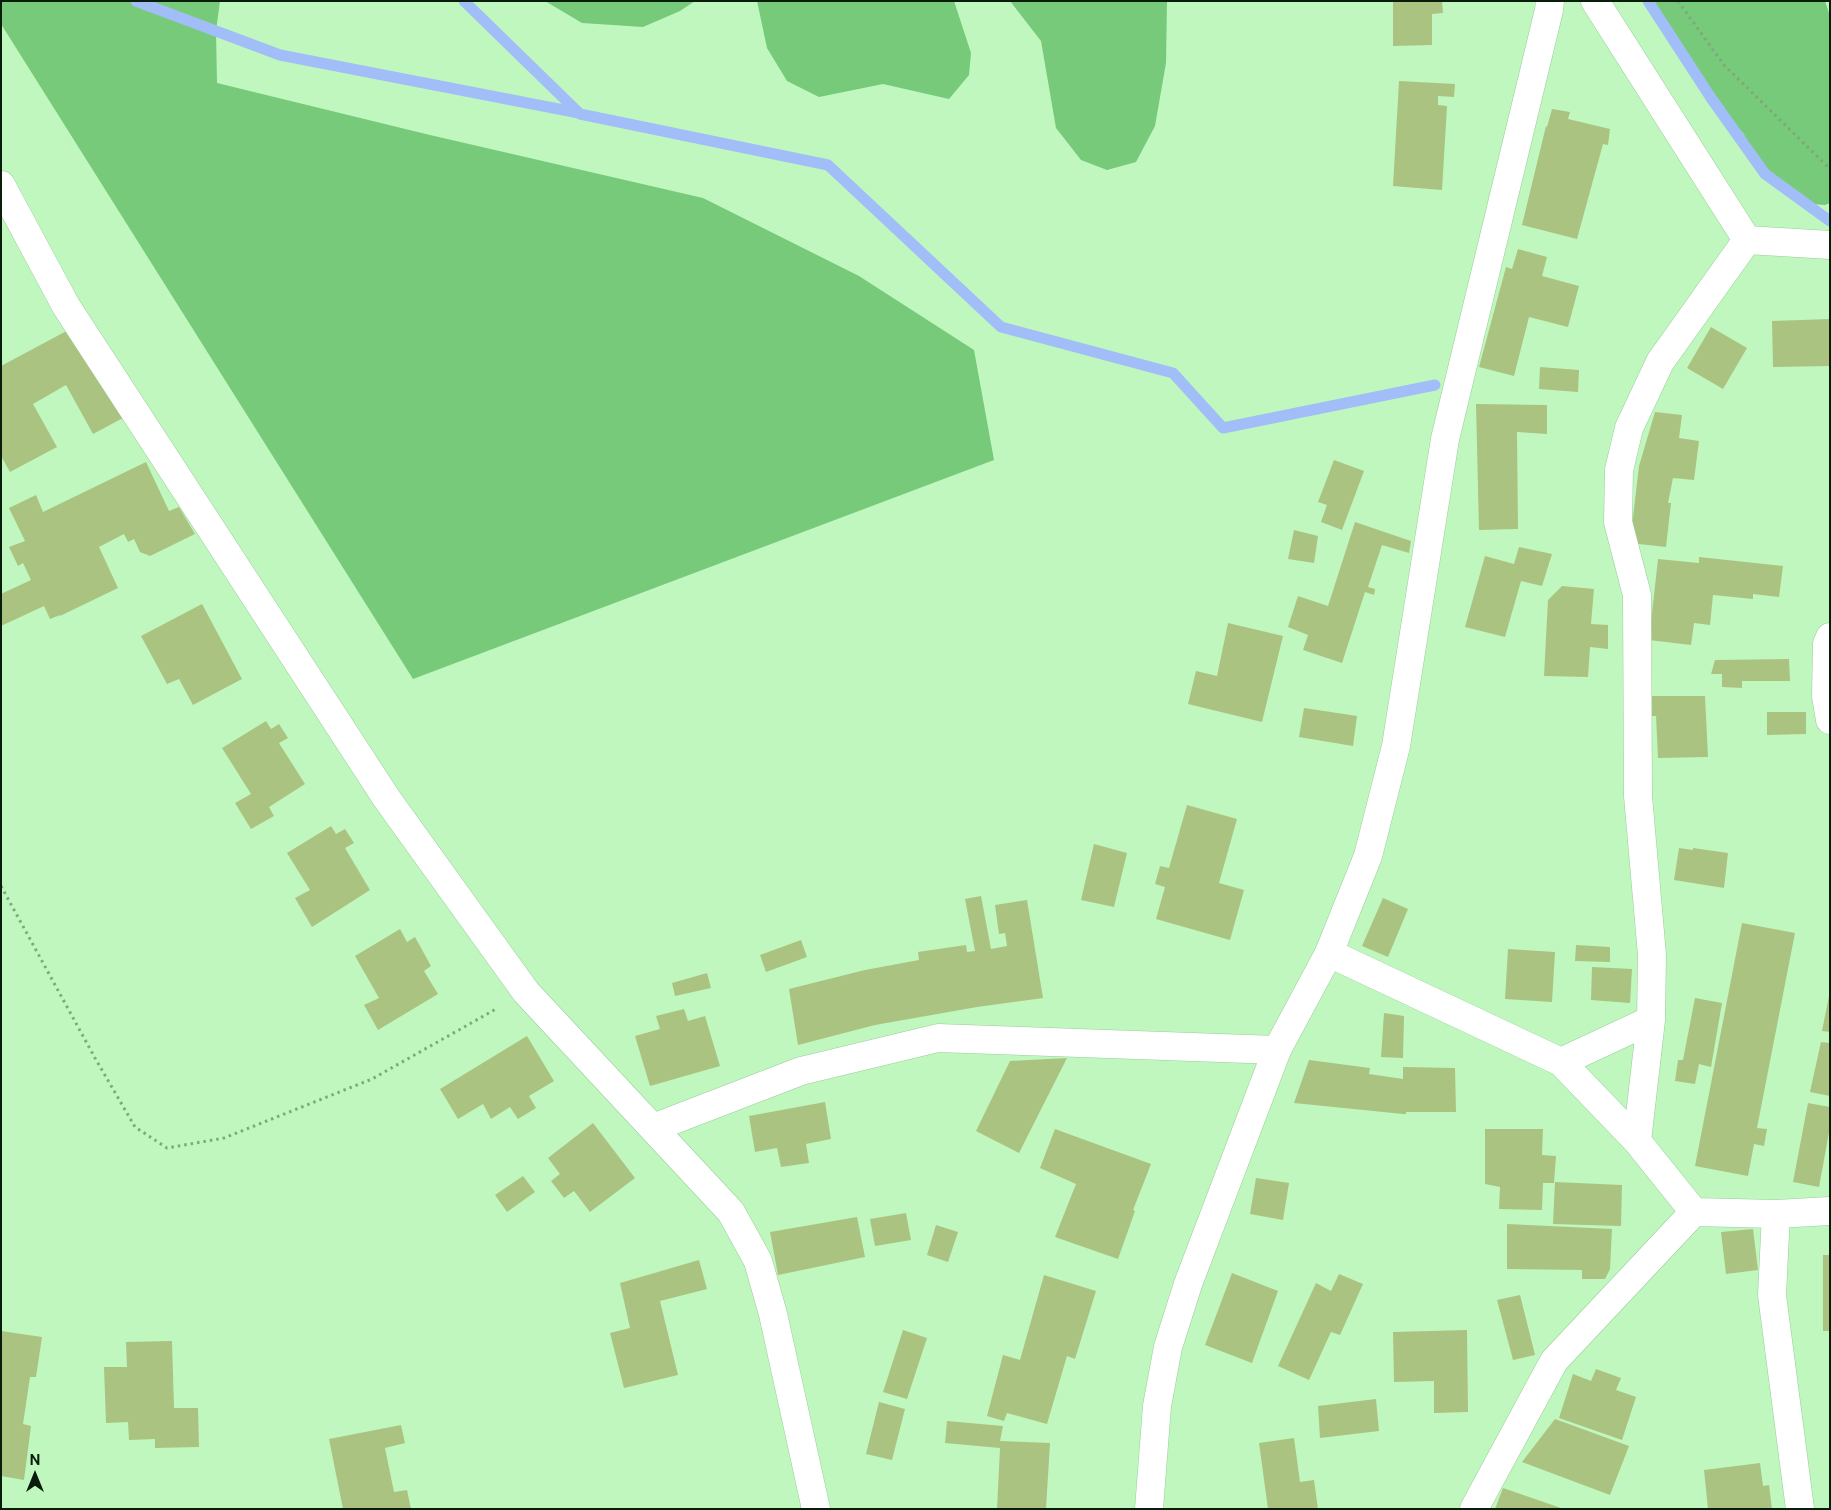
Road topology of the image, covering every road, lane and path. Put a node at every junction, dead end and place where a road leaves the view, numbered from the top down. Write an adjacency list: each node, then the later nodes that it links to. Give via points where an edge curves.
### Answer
1 (1550, 1): 11 (street, via 1445,440 1396,746 1368,856)
2 (1595, 1): 6 (street)
3 (1678, 1): 4 (path, via 1724,65)
4 (1830, 169)
5 (1, 184): 12 (street, via 66,306 387,799)
6 (1747, 240): 7 (street); 13 (street, via 1660,362 1629,428 1619,470 1618,522 1637,594 1638,796 1652,955)
7 (1830, 245)
8 (1830, 637): 9 (street, via 1827,644 1826,696)
9 (1830, 720)
10 (1, 886): 12 (path, via 135,1127 167,1148 224,1138 372,1079)
11 (1329, 953): 14 (street); 15 (street)
12 (526, 992): 16 (street)
13 (1651, 1020): 15 (street); 17 (street)
14 (1277, 1050): 16 (street, via 938,1038 801,1071); 22 (street, via 1188,1284 1168,1347 1157,1406)
15 (1561, 1062): 17 (street)
16 (652, 1128): 21 (street, via 731,1212 758,1261 774,1314)
17 (1637, 1141): 19 (street)
18 (1830, 1211): 20 (street)
19 (1694, 1212): 20 (street); 23 (street, via 1554,1361)
20 (1776, 1214): 24 (street, via 1772,1294)
21 (816, 1509)
22 (1149, 1509)
23 (1474, 1509)
24 (1800, 1509)

